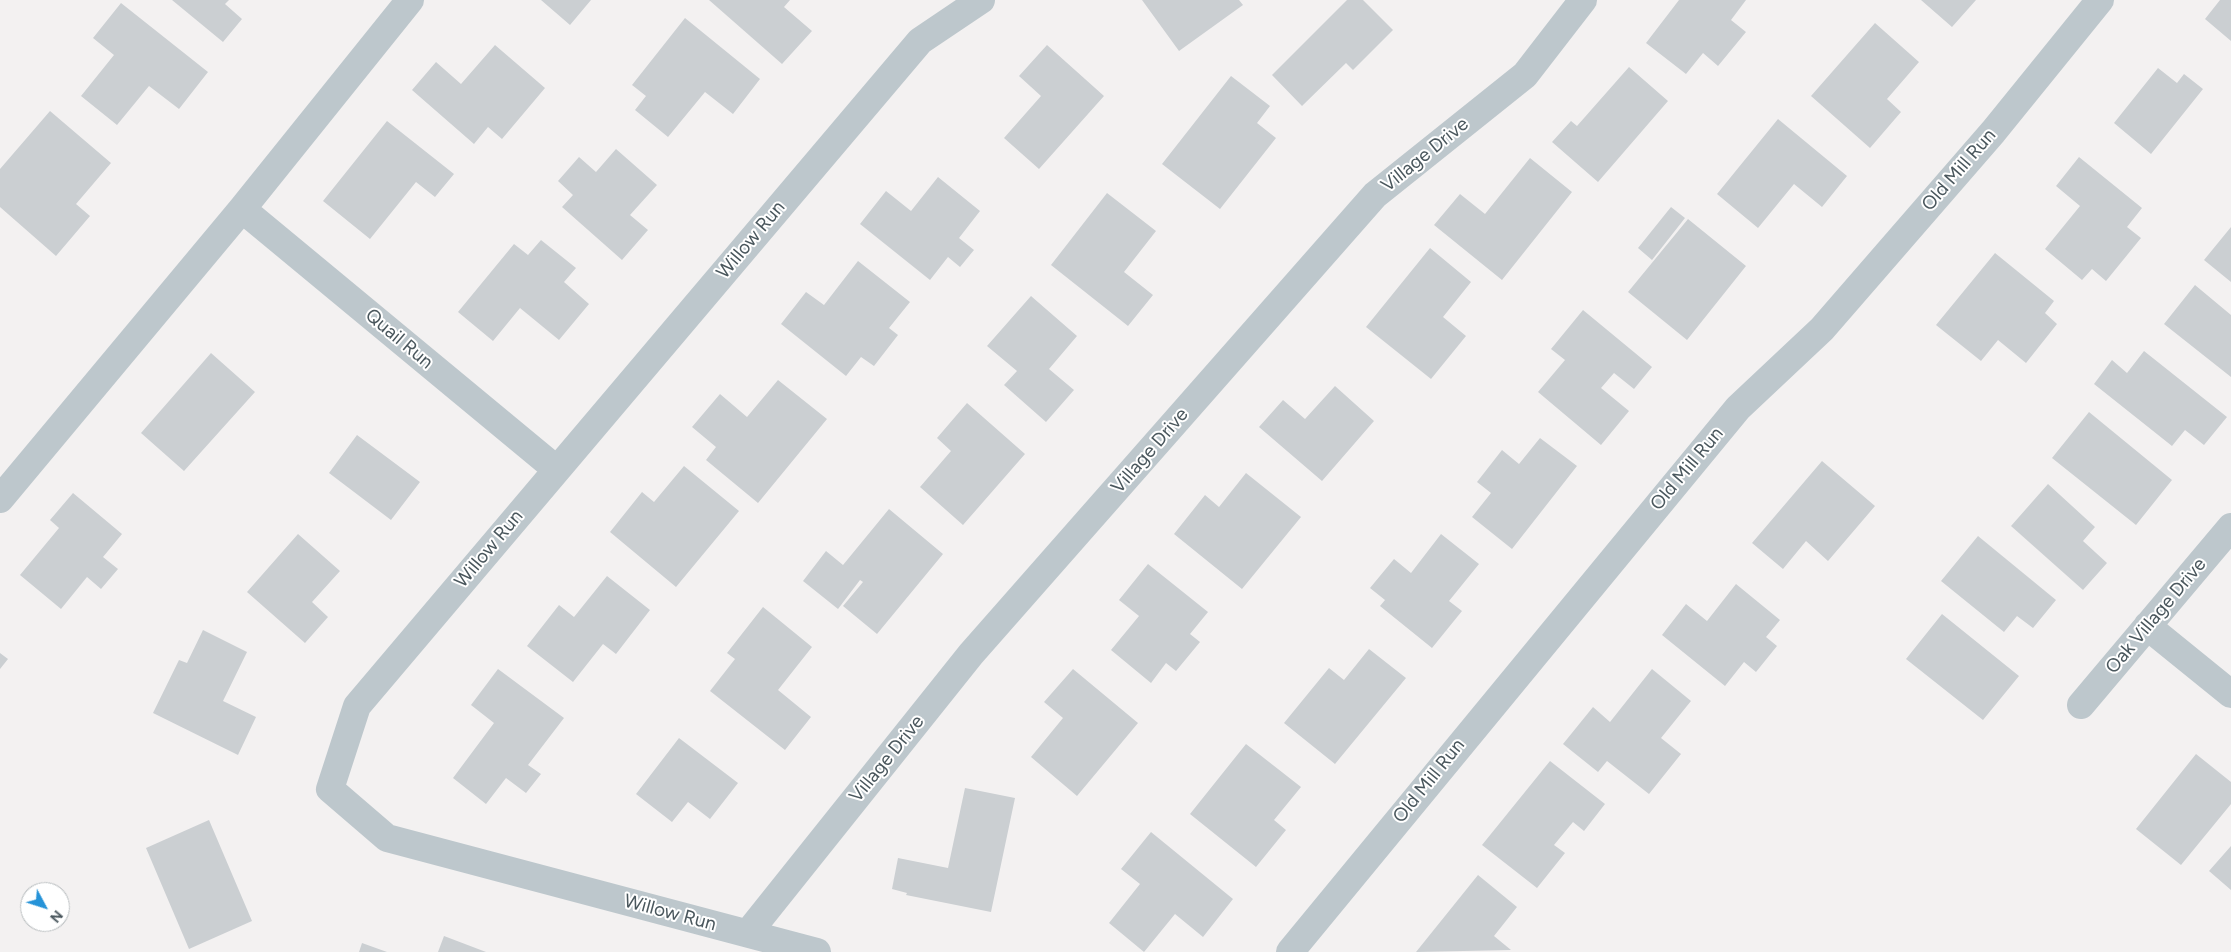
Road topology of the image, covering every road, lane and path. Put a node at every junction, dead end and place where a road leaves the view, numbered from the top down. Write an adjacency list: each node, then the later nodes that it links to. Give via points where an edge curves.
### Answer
1 (410, 0): 5 (street)
2 (981, 0): 6 (street, Willow Run, via 920,41)
3 (1583, 0): 12 (street, Village Drive, via 1525,75 1375,196 971,654)
4 (2100, 0): 14 (street, Old Mill Run, via 1992,132 1822,329 1738,408)
5 (242, 209): 6 (street, Quail Run); 7 (street)
6 (556, 469): 12 (street, Willow Run, via 357,706 330,789 387,838)
7 (0, 500)
8 (2231, 527): 9 (street, Oak Village Drive)
9 (2147, 626): 10 (street); 11 (street, Oak Village Drive)
10 (2231, 694)
11 (2081, 705)
12 (748, 933): 13 (street)
13 (817, 952)
14 (1290, 952)

